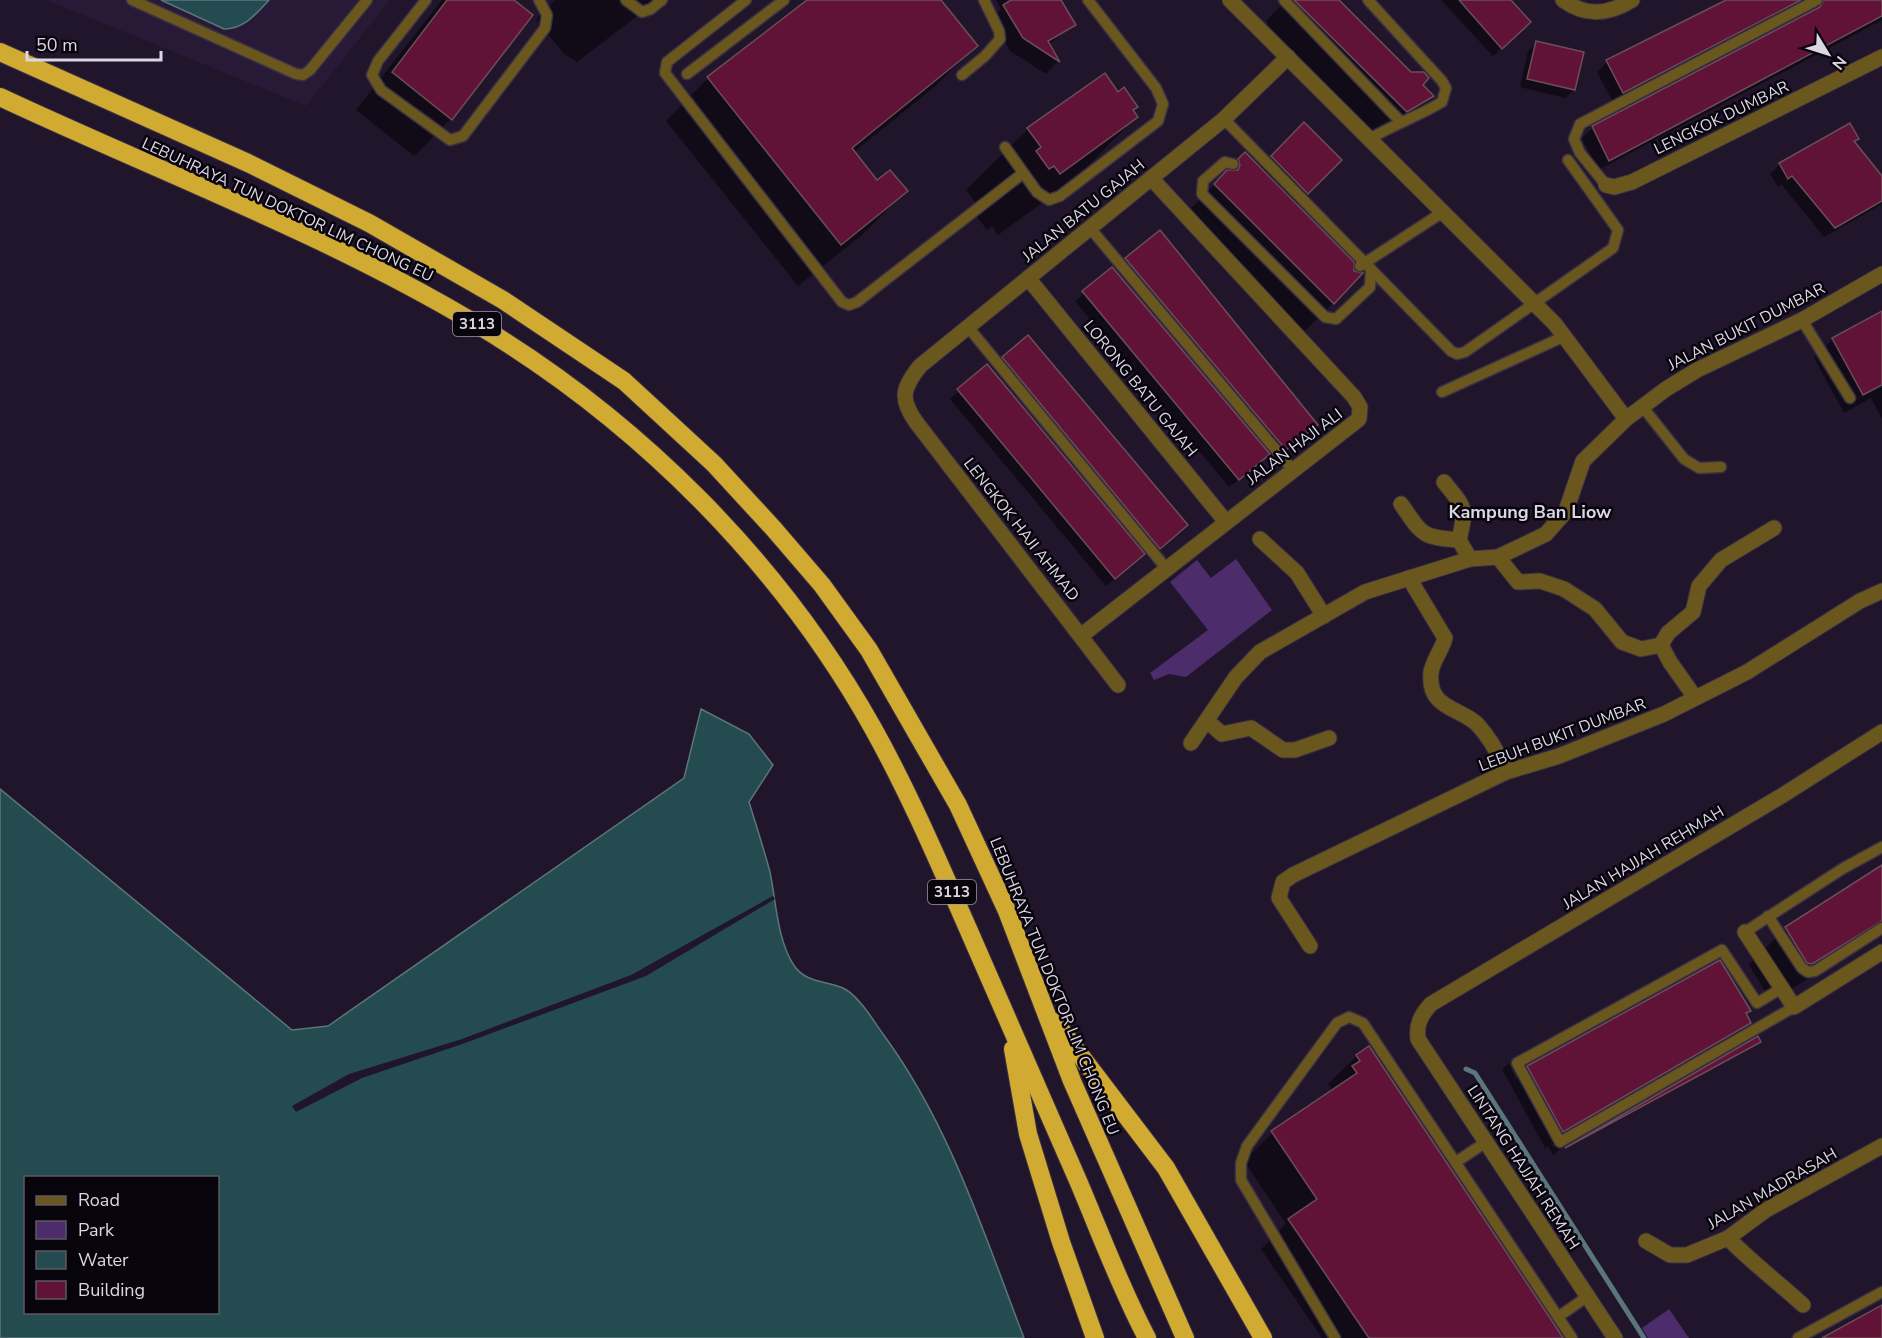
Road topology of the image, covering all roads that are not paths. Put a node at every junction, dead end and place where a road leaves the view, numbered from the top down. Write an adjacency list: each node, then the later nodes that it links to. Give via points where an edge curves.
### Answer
1 (132, 0): 2 (lane, via 303,75)
2 (367, 0)
3 (426, 0): 4 (lane, via 378,61 372,75 381,90 450,141 463,136 545,28 547,15)
4 (539, 0)
5 (626, 0): 6 (lane, via 642,12)
6 (662, 0)
7 (746, 0): 29 (lane, via 668,62 665,73 842,302 857,302)
8 (784, 0): 20 (lane)
9 (984, 0): 21 (lane, via 1000,39)
10 (1088, 0): 29 (lane, via 1156,88 1163,104 1162,113 1158,121 1060,196 1042,198)
11 (1230, 0): 18 (street)
12 (1284, 0): 24 (lane)
13 (1368, 0): 24 (lane, via 1446,88 1442,102 1412,120)
14 (1563, 0): 15 (street, via 1574,9 1589,13 1618,8)
15 (1632, 0)
16 (1817, 0): 31 (lane, via 1580,124 1574,140)
17 (0, 52): 76 (highway, LEBUHRAYA TUN DOKTOR LIM CHONG EU / 3113, via 248,163 398,239 579,350 624,381 675,426 773,528 822,585 869,650 958,805 1007,911)
18 (1288, 57): 23 (street, JALAN BATU GAJAH); 25 (street)
19 (1882, 57): 31 (street, LENGKOK DUMBAR, via 1632,182)
20 (687, 74)
21 (962, 75)
22 (0, 97): 79 (highway, LEBUHRAYA TUN DOKTOR LIM CHONG EU / 3113, via 238,204 431,298 573,388 655,457 730,533 772,583 813,633 850,691 926,832)
23 (1224, 119): 30 (street, JALAN BATU GAJAH); 34 (lane)
24 (1400, 121): 25 (lane)
25 (1370, 139): 32 (street)
26 (1005, 147): 29 (lane)
27 (1568, 160): 37 (lane, via 1618,230 1618,238 1612,248)
28 (1233, 164): 34 (lane, via 1225,162 1203,181 1202,194 1325,317 1336,319 1370,287)
29 (1022, 174)
30 (1151, 178): 33 (street, JALAN BATU GAJAH); 47 (street, JALAN HAJI ALI, via 1360,407 1359,419 1351,427)
31 (1606, 185)
32 (1443, 212): 34 (lane); 37 (street)
33 (1090, 228): 36 (street, JALAN BATU GAJAH); 47 (lane)
34 (1365, 266): 37 (lane, via 1457,354)
35 (1882, 274): 38 (street, JALAN BUKIT DUMBAR)
36 (1028, 278): 39 (street, JALAN BATU GAJAH); 50 (street, LORONG BATU GAJAH)
37 (1534, 304): 40 (street)
38 (1802, 320): 43 (lane); 44 (street, JALAN BUKIT DUMBAR, via 1720,358)
39 (968, 327): 42 (street, JALAN BATU GAJAH, via 920,366); 56 (lane)
40 (1564, 336): 41 (lane); 45 (street)
41 (1442, 392)
42 (904, 393): 60 (street, LENGKOK HAJI AHMAD, via 906,407 916,422)
43 (1850, 398)
44 (1642, 406): 45 (street, JALAN BUKIT DUMBAR); 46 (lane, via 1684,459 1699,468)
45 (1626, 419): 54 (street, JALAN BUKIT DUMBAR, via 1583,461 1558,524)
46 (1722, 467)
47 (1292, 469): 50 (street, JALAN HAJI ALI)
48 (1444, 482): 53 (street, via 1465,515)
49 (1401, 504): 53 (street, via 1429,538)
50 (1226, 522): 56 (street, JALAN HAJI ALI)
51 (1774, 528): 61 (street, via 1721,560 1699,586 1693,612 1668,633)
52 (1260, 539): 59 (street, via 1297,573)
53 (1459, 540): 55 (street)
54 (1498, 557): 55 (street, JALAN BUKIT DUMBAR); 61 (street, via 1518,582 1552,583 1595,609 1622,642 1641,649)
55 (1470, 559): 57 (street, JALAN BUKIT DUMBAR)
56 (1166, 568): 60 (street, JALAN HAJI ALI)
57 (1409, 578): 59 (street, JALAN BUKIT DUMBAR, via 1365,592); 68 (street, via 1445,638 1431,671 1437,698 1445,707 1475,722 1500,754)
58 (1882, 591): 63 (street, LEBUH BUKIT DUMBAR, via 1747,672)
59 (1324, 616): 64 (street, JALAN BUKIT DUMBAR, via 1260,652 1236,677)
60 (1082, 635): 62 (street, LENGKOK HAJI AHMAD)
61 (1661, 645): 63 (street)
62 (1118, 685)
63 (1694, 696): 68 (street, LEBUH BUKIT DUMBAR, via 1664,714 1559,756)
64 (1207, 721): 66 (street, via 1222,734 1257,730 1283,750 1295,750); 67 (street, JALAN BUKIT DUMBAR)
65 (1882, 732): 78 (street, JALAN HAJJAH REHMAH, via 1431,1004)
66 (1329, 738)
67 (1191, 743)
68 (1506, 772): 73 (street, LEBUH BUKIT DUMBAR, via 1283,882 1279,898)
69 (1882, 847): 70 (lane)
70 (1768, 916): 71 (lane, via 1808,972); 72 (lane)
71 (1882, 928)
72 (1745, 932): 75 (street)
73 (1310, 946)
74 (1882, 952): 77 (street)
75 (1782, 988): 77 (street); 77 (lane, via 1756,1003 1722,950 1517,1063 1560,1142)
76 (1043, 1006): 91 (highway, LEBUHRAYA TUN DOKTOR LIM CHONG EU / 3113); 92 (highway, via 1166,1168)
77 (1794, 1007)
78 (1423, 1013): 80 (street, LINTANG HAJJAH REMAH, via 1416,1027 1418,1039)
79 (1008, 1019): 89 (highway, via 1028,1134); 90 (highway, LEBUHRAYA TUN DOKTOR LIM CHONG EU / 3113)
80 (1486, 1142): 82 (lane); 86 (street, LINTANG HAJJAH REMAH)
81 (1882, 1146): 83 (street, JALAN MADRASAH, via 1766,1210)
82 (1456, 1162): 88 (lane); 93 (lane, via 1363,1023 1349,1017 1337,1023 1248,1146 1241,1163 1241,1180)
83 (1728, 1238): 84 (street, JALAN MADRASAH, via 1676,1256); 87 (street)
84 (1646, 1241)
85 (1882, 1292): 96 (lane)
86 (1588, 1296): 88 (lane); 95 (street, LINTANG HAJJAH REMAH)
87 (1803, 1305)
88 (1558, 1317): 94 (lane)
89 (1095, 1338)
90 (1147, 1338)
91 (1185, 1338)
92 (1263, 1338)
93 (1335, 1338)
94 (1572, 1338)
95 (1615, 1338)
96 (1798, 1338)

